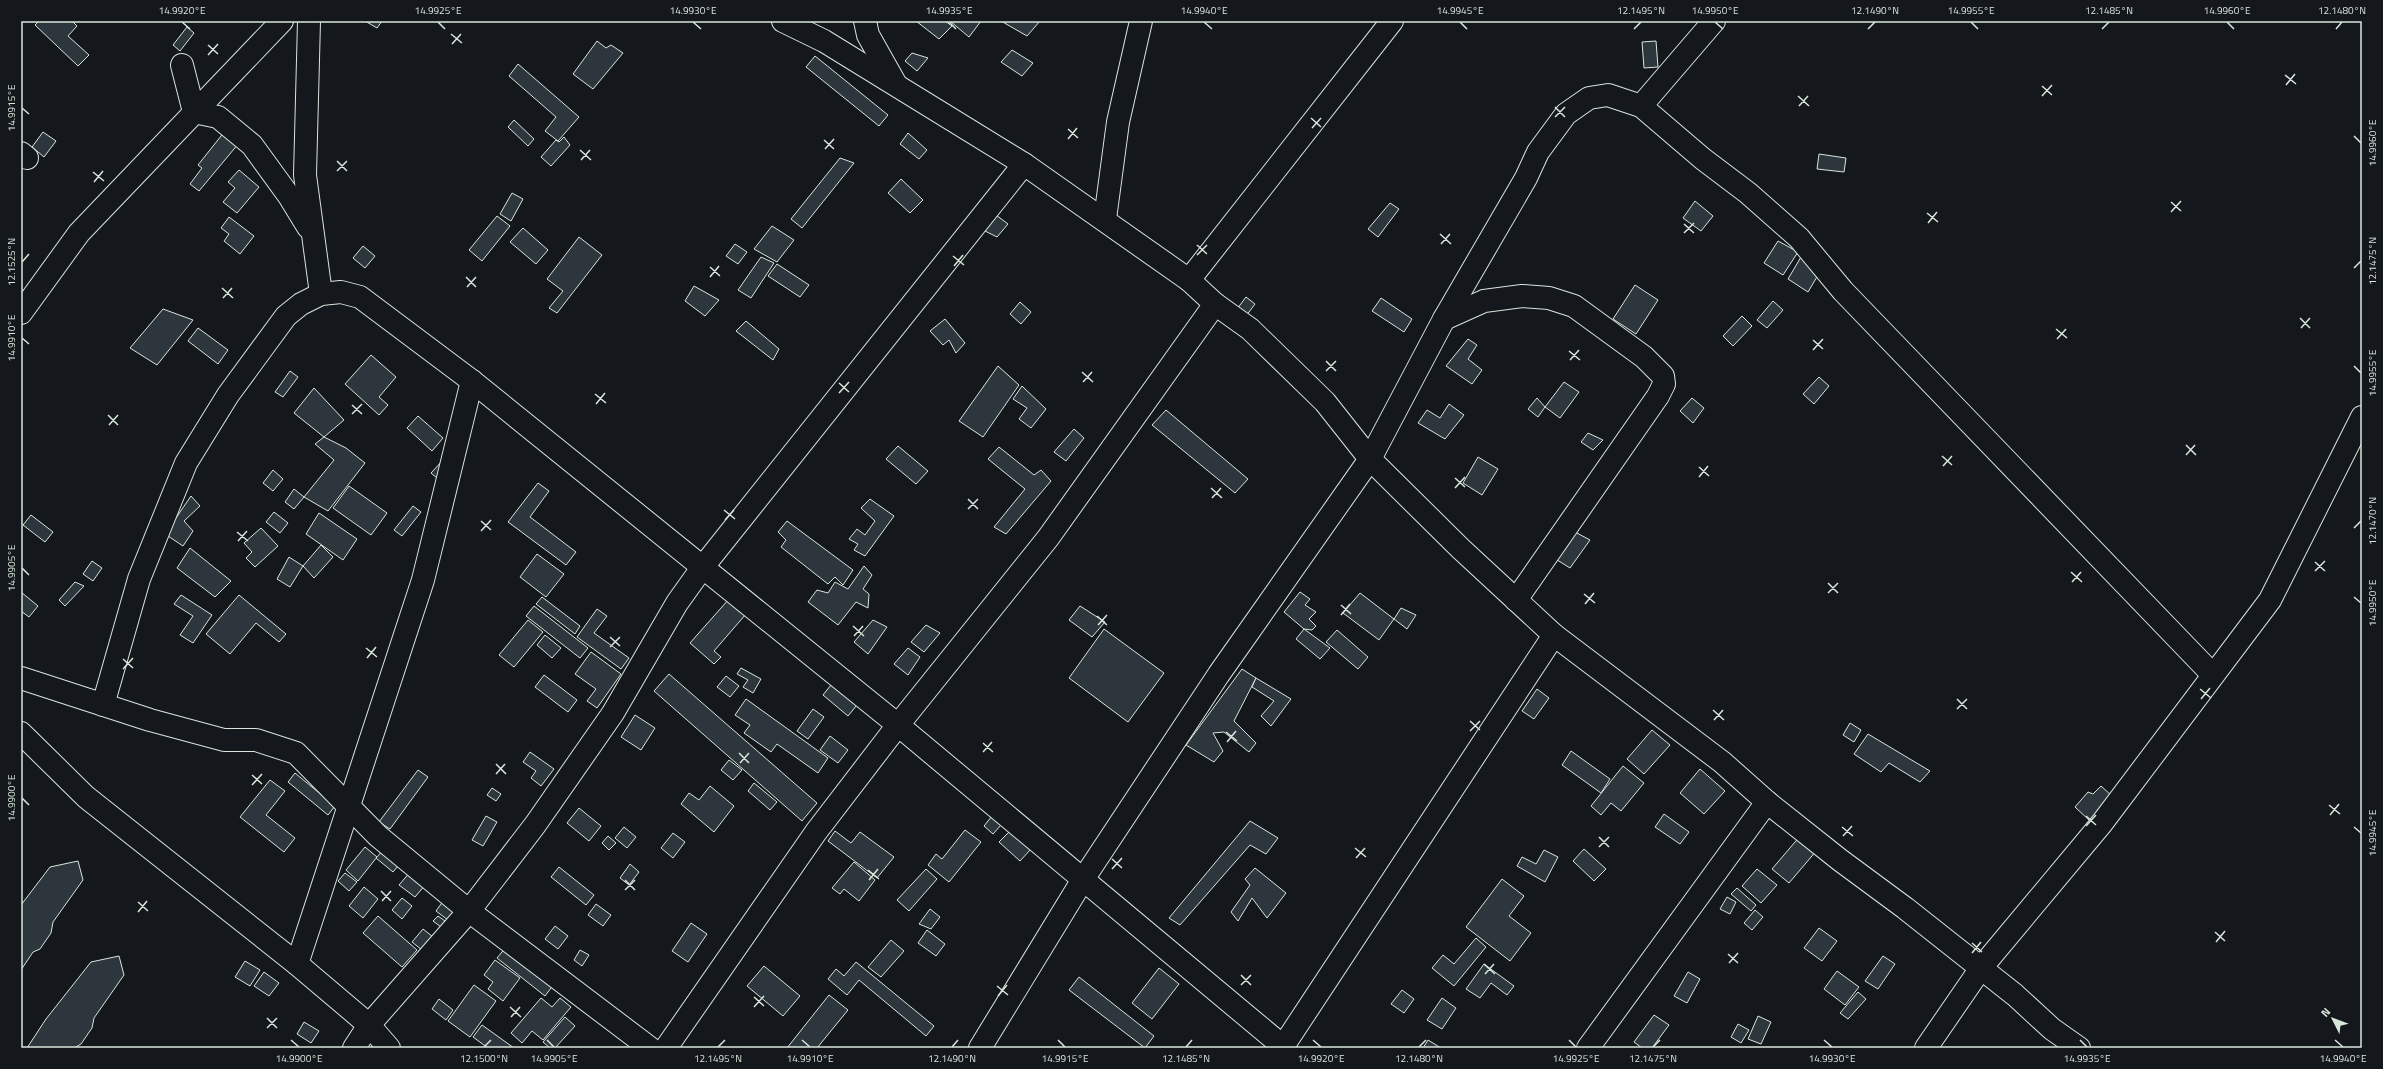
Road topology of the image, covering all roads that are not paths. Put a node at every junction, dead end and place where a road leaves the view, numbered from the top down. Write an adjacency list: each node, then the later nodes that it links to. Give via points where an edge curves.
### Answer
1 (282, 21): 11 (street)
2 (309, 21): 14 (street, via 305,175)
3 (783, 21): 9 (street, via 824,41)
4 (865, 21): 9 (street, via 868,35)
5 (1141, 21): 13 (street, via 1118,122)
6 (1392, 21): 15 (street)
7 (1714, 21): 10 (street)
8 (182, 65): 11 (street)
9 (895, 84): 12 (street)
10 (1641, 106): 19 (street, via 1608,95 1589,98 1566,114 1538,152 1526,178); 26 (street, via 1799,238 1843,291)
11 (194, 112): 14 (street, via 218,117 252,145); 18 (street, via 78,233)
12 (1024, 164): 13 (street); 23 (street)
13 (1105, 219): 15 (street)
14 (313, 234): 16 (street)
15 (1189, 280): 17 (street)
16 (321, 294): 20 (street, via 341,292 360,297); 28 (street, via 301,304 286,316 228,395 186,463 139,579)
17 (1215, 304): 22 (street, via 1250,329 1325,402); 29 (street, via 1048,538)
18 (21, 313)
19 (1444, 319): 22 (street); 24 (street, via 1484,301 1522,296 1549,298 1574,306 1644,357 1664,376 1664,384 1658,396)
20 (472, 381): 23 (street); 32 (street, via 423,580)
21 (2362, 417): 26 (street, via 2270,600)
22 (1370, 458): 24 (street); 33 (street, via 1219,674)
23 (702, 568): 29 (street); 34 (street, via 677,603 613,713 535,825)
24 (1516, 600): 25 (street)
25 (1554, 635): 31 (street, via 1722,762); 43 (street)
26 (2213, 675): 36 (street, via 2102,823)
27 (21, 678): 28 (street)
28 (103, 705): 32 (street, via 224,740 256,740 296,753)
29 (898, 725): 33 (street); 41 (street, via 816,832)
30 (21, 733): 35 (street, via 86,797)
31 (1767, 802): 36 (street); 44 (street)
32 (349, 805): 34 (street, via 378,836); 35 (street)
33 (1082, 881): 42 (street); 43 (street)
34 (469, 911): 37 (street); 40 (street)
35 (297, 964): 37 (street)
36 (1981, 968): 45 (street); 46 (street)
37 (369, 1024): 38 (street); 39 (street)
38 (354, 1048)
39 (389, 1048)
40 (650, 1048)
41 (666, 1048)
42 (980, 1048)
43 (1283, 1048)
44 (1588, 1048)
45 (1926, 1048)
46 (2079, 1048)

